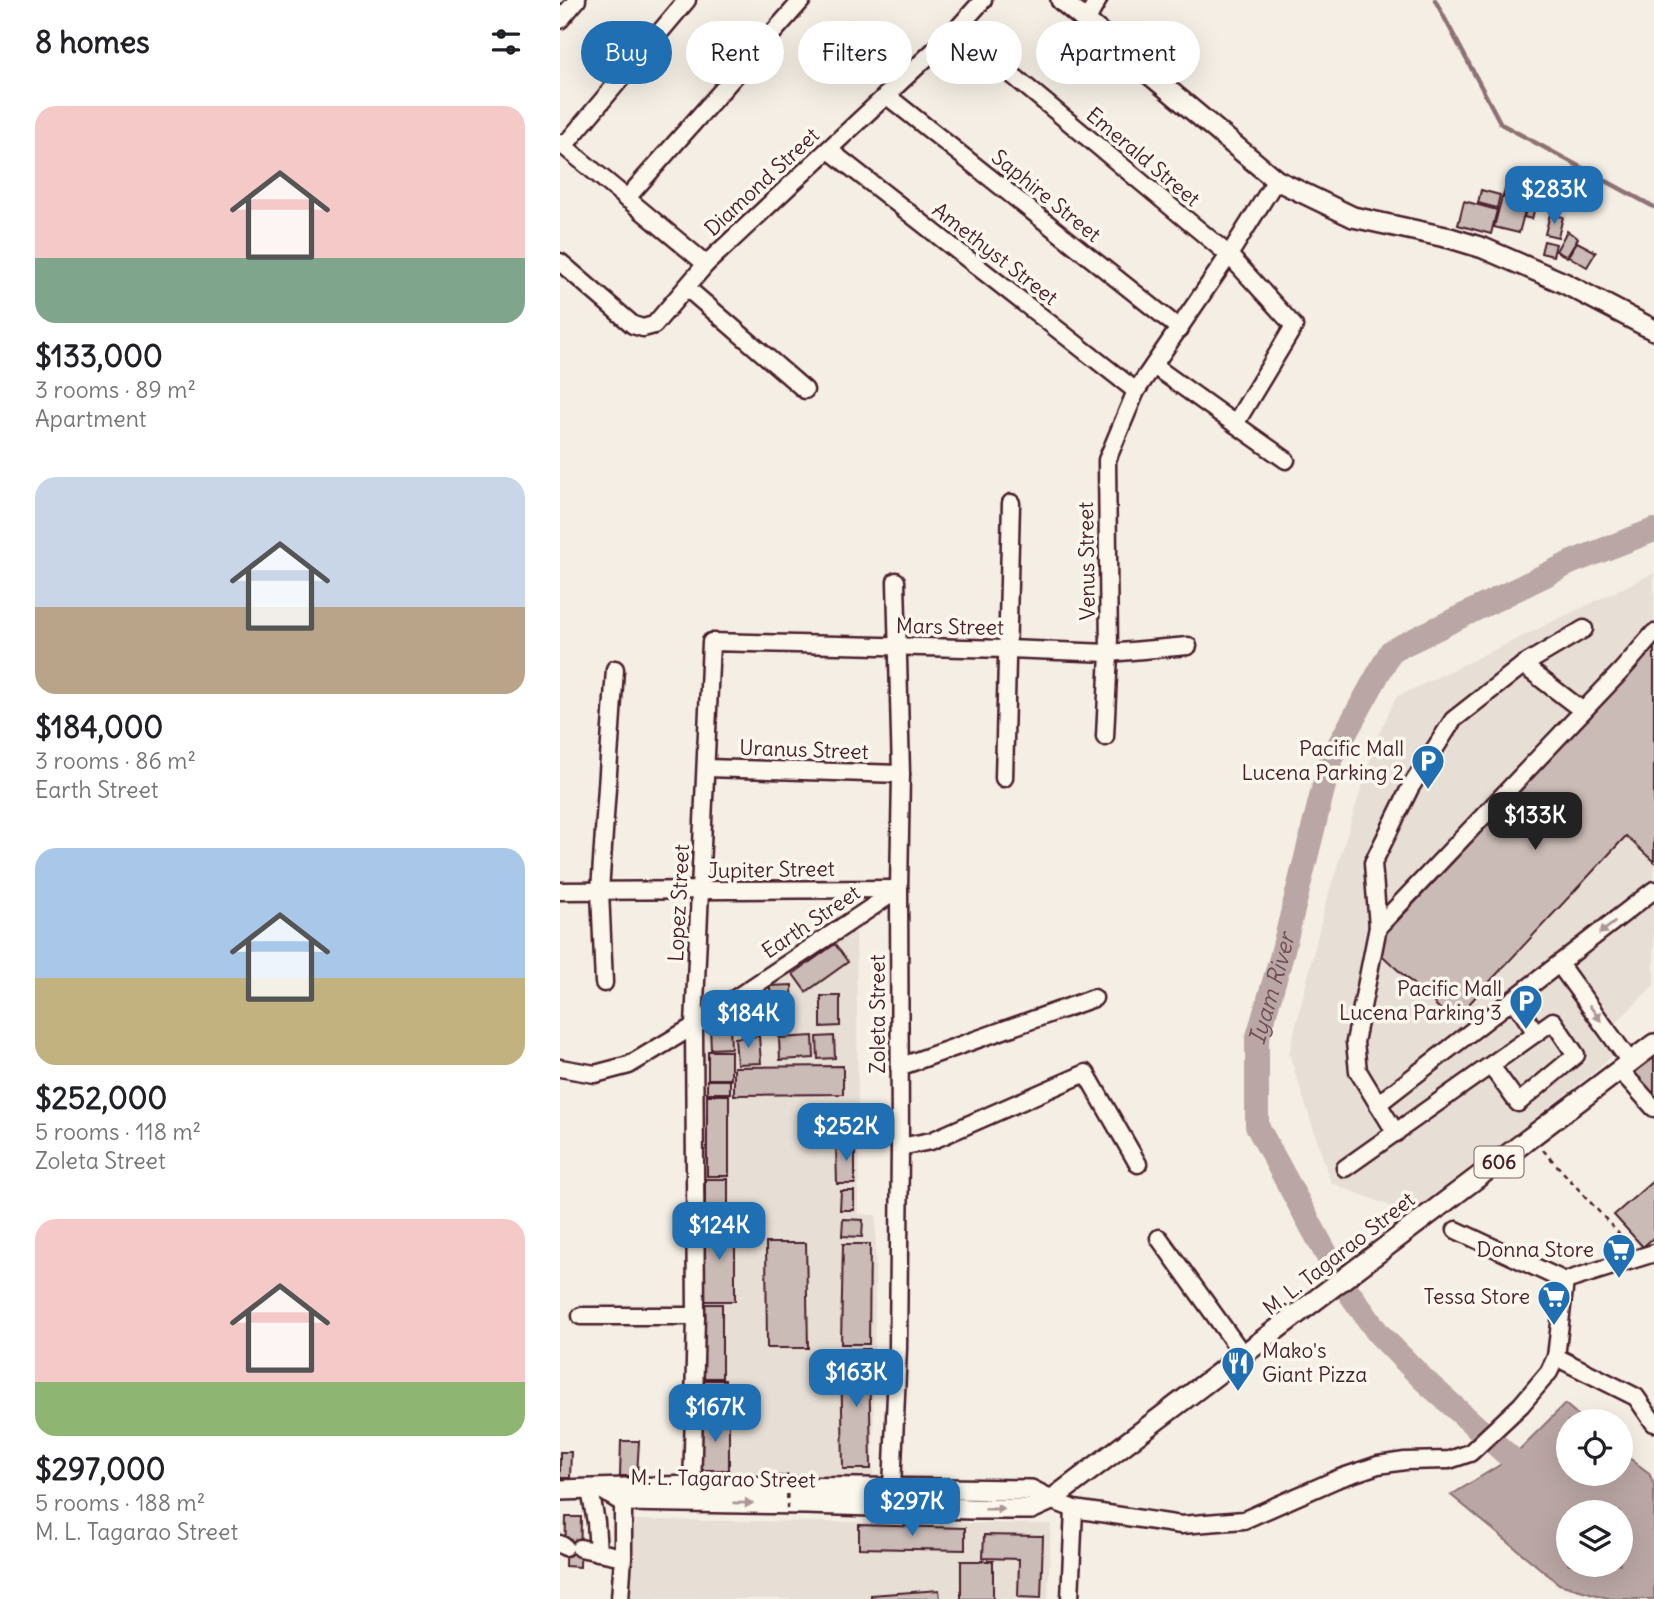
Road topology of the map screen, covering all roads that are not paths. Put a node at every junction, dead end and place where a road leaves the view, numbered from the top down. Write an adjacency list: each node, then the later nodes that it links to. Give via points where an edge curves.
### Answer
1 (577, 0): 7 (street)
2 (687, 0): 14 (street)
3 (802, 0): 17 (street)
4 (983, 0): 8 (street, Diamond Street)
5 (1061, 0): 9 (main road)
6 (1098, 0): 9 (street)
7 (560, 20)
8 (964, 21)
9 (1086, 21)
10 (926, 58): 13 (street, Diamond Street)
11 (1022, 83): 18 (street, Emerald Street)
12 (1161, 84): 16 (main road)
13 (886, 95): 15 (street, Diamond Street); 22 (street, Saphire Street)
14 (562, 145): 17 (street, Diamond Street)
15 (829, 150): 20 (street, Diamond Street); 26 (street, Amethyst Street)
16 (1276, 180): 18 (street, Venus Street); 23 (main road, via 1353,218 1483,248)
17 (626, 200): 20 (street, Diamond Street)
18 (1229, 255): 22 (street, Venus Street); 27 (street, Emerald Street, via 1294,326)
19 (560, 262): 21 (street, via 633,325 643,328 654,325)
20 (706, 264): 21 (street)
21 (687, 288): 25 (street)
22 (1180, 329): 24 (street, Venus Street)
23 (1654, 330)
24 (1154, 366): 26 (street, Venus Street); 27 (street)
25 (805, 390)
26 (1136, 391): 37 (street, Venus Street, via 1107,460)
27 (1235, 424): 28 (street)
28 (1286, 460)
29 (1011, 503): 36 (street)
30 (896, 581): 35 (street, Zoleta Street)
31 (1584, 629): 38 (street)
32 (1654, 633): 40 (street)
33 (711, 642): 35 (street, Mars Street); 42 (street, Lopez Street)
34 (1188, 646): 37 (street, Mars Street)
35 (899, 648): 36 (street, Mars Street); 43 (street, Zoleta Street)
36 (1007, 649): 37 (street, Mars Street); 44 (street)
37 (1109, 653): 41 (street, Venus Street)
38 (1523, 666): 40 (street); 50 (street, via 1452,720 1410,788 1373,863)
39 (615, 669): 48 (street)
40 (1583, 711): 50 (street)
41 (1105, 737)
42 (706, 768): 43 (street, Uranus Street); 49 (street, Lopez Street)
43 (901, 774): 45 (street, Zoleta Street)
44 (1004, 778)
45 (899, 889): 49 (street, Jupiter Street); 55 (street, Earth Street); 59 (street, Zoleta Street)
46 (1654, 890): 51 (street, one-way to 51)
47 (560, 891): 48 (street, Jupiter Street)
48 (600, 891): 49 (street, Jupiter Street); 52 (street)
49 (700, 892): 55 (street, Lopez Street)
50 (1378, 927): 62 (street, via 1355,1042 1358,1071)
51 (1559, 964): 54 (street); 60 (street, one-way to 60)
52 (604, 983)
53 (1094, 998): 59 (street)
54 (1514, 1000): 56 (street); 62 (street)
55 (694, 1026): 61 (street, Earth Street, via 629,1065 595,1074); 72 (street, Lopez Street)
56 (1536, 1033): 58 (street); 58 (street, via 1553,1021 1576,1055 1518,1103)
57 (1654, 1044): 60 (main road, M. L. Tagarao Street / 606)
58 (1491, 1066): 64 (street)
59 (899, 1067): 65 (street, Zoleta Street)
60 (1625, 1067): 63 (street); 74 (main road, M. L. Tagarao Street / 606)
61 (560, 1068)
62 (1378, 1104): 64 (street)
63 (1654, 1108)
64 (1396, 1133): 67 (street)
65 (901, 1147): 66 (street, via 931,1141 1086,1073); 77 (street, Zoleta Street)
66 (1138, 1164)
67 (1345, 1168)
68 (1455, 1230): 71 (street)
69 (1159, 1238): 74 (street)
70 (1648, 1255): 71 (street)
71 (1565, 1281): 75 (street)
72 (696, 1316): 73 (street); 80 (street, Lopez Street)
73 (581, 1317)
74 (1244, 1356): 81 (main road, M. L. Tagarao Street / 606)
75 (1556, 1357): 76 (street, via 1636,1398); 82 (street, via 1521,1405 1476,1449 1449,1460 1378,1465 1244,1520 1181,1525)
76 (1654, 1423)
77 (892, 1488): 80 (main road, M. L. Tagarao Street / 606); 81 (main road, M. L. Tagarao Street / 606, via 1031,1490)
78 (560, 1490): 79 (main road, M. L. Tagarao Street / 606)
79 (610, 1492): 80 (main road, M. L. Tagarao Street / 606); 84 (street, via 596,1522); 85 (street)
80 (692, 1494): 81 (main road, M. L. Tagarao Street / 606, one-way to 81, via 984,1509 1031,1509)
81 (1051, 1500): 82 (street)
82 (1074, 1509): 87 (street)
83 (568, 1546): 84 (street)
84 (598, 1552): 85 (street)
85 (623, 1557): 86 (street)
86 (620, 1599)
87 (1070, 1599)

